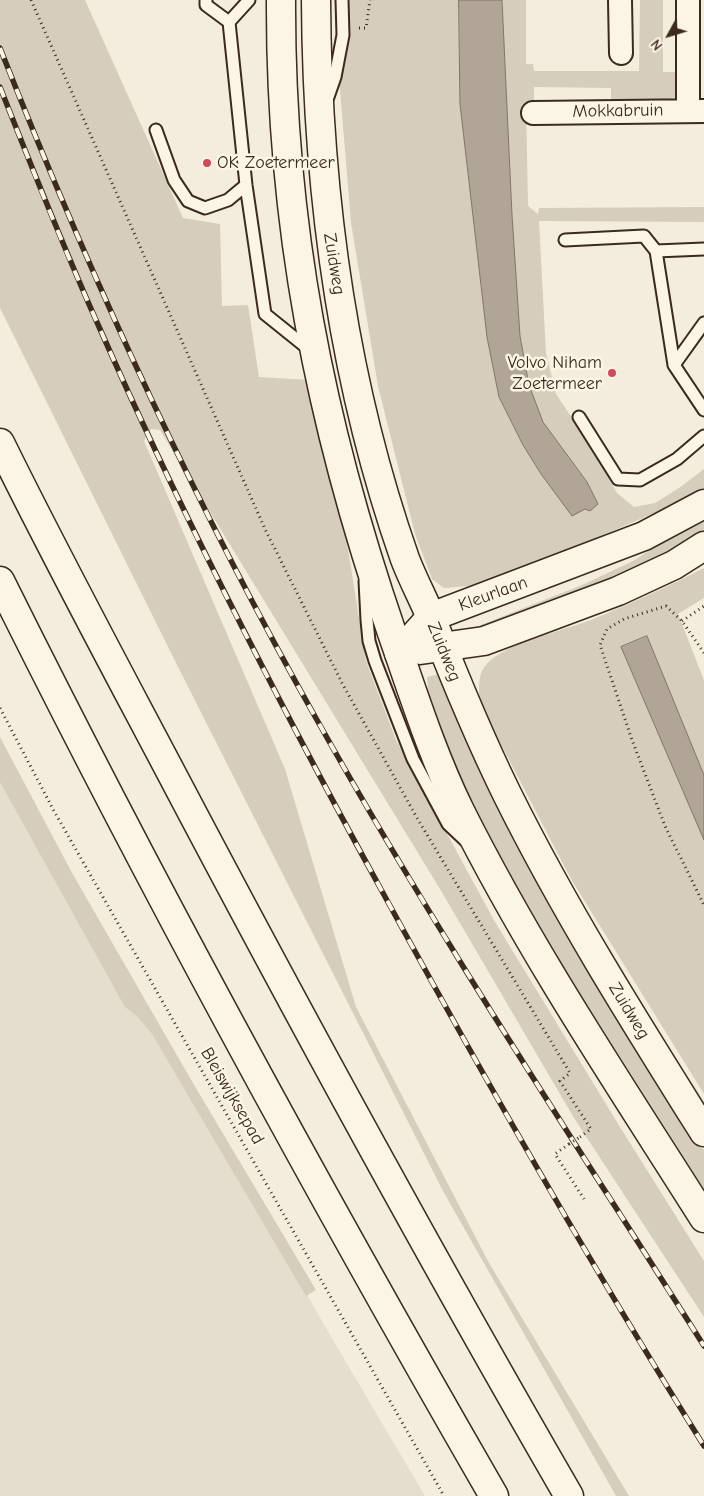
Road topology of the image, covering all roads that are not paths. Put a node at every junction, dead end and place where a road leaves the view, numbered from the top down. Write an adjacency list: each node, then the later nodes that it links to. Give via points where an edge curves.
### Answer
1 (206, 0): 8 (lane, via 206,5)
2 (249, 0): 8 (lane)
3 (281, 0): 19 (main road, Zuidweg, via 286,154)
4 (316, 0): 12 (main road, Zuidweg)
5 (342, 0): 12 (lane, Zuidweg, via 343,35 335,77)
6 (620, 0): 9 (street)
7 (688, 0): 10 (street)
8 (229, 22): 14 (lane)
9 (620, 53)
10 (696, 110): 11 (street, Mokkabruin)
11 (532, 113)
12 (319, 123): 29 (main road, Zuidweg, via 330,238 357,388 394,526)
13 (156, 130): 14 (lane, via 174,180 188,201 204,208 228,200)
14 (246, 185): 19 (lane, via 265,314)
15 (565, 240): 17 (lane, via 644,236)
16 (704, 249): 17 (lane)
17 (656, 251): 20 (lane)
18 (704, 323): 20 (lane)
19 (314, 353): 26 (main road, Zuidweg)
20 (674, 365): 21 (lane)
21 (704, 410)
22 (578, 417): 23 (lane, via 618,479 640,480 677,459)
23 (704, 436)
24 (0, 443): 36 (main road, via 299,1013)
25 (704, 504): 29 (main road, Kleurlaan, via 638,538)
26 (363, 544): 31 (main road, Zuidweg); 32 (lane, Zuidweg, via 367,620 374,661 413,759 448,824)
27 (704, 546): 30 (main road, via 674,565 618,591 484,641)
28 (0, 581): 35 (main road, via 185,941)
29 (430, 617): 30 (main road, Zuidweg); 31 (main road, Kleurlaan)
30 (442, 647): 31 (main road); 33 (main road, Zuidweg, via 490,758 538,853 639,1028)
31 (399, 653): 32 (main road, Zuidweg, via 433,752)
32 (485, 859): 34 (main road, Zuidweg, via 539,954)
33 (704, 1132)
34 (704, 1218)
35 (494, 1496)
36 (568, 1496)

